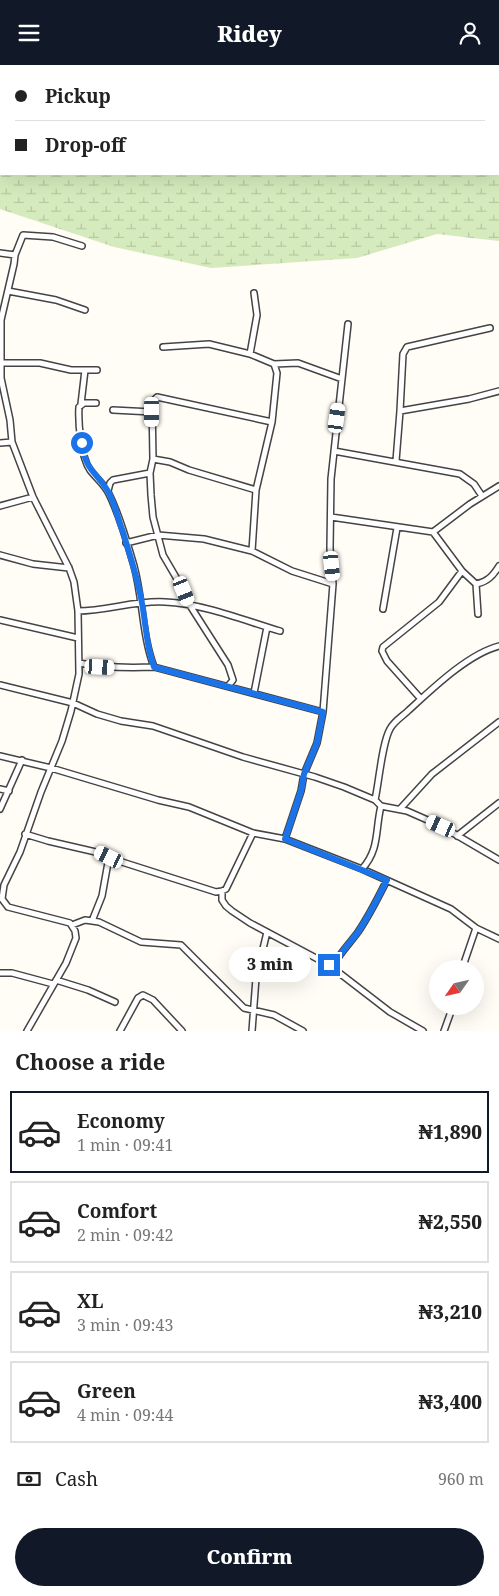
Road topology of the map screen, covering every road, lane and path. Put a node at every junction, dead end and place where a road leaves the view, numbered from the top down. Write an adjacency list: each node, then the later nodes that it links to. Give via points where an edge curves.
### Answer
1 (82, 246): 3 (street, via 53,237 23,235)
2 (0, 253): 3 (street)
3 (15, 255): 4 (street)
4 (8, 291): 6 (street, via 56,300); 7 (street)
5 (254, 293): 11 (street, via 257,315)
6 (85, 310)
7 (0, 320): 12 (street)
8 (348, 324): 17 (street)
9 (490, 328): 22 (street, via 407,347 403,354)
10 (163, 347): 11 (street, via 209,344)
11 (250, 354): 13 (street)
12 (1, 363): 14 (street, via 40,363); 16 (street)
13 (274, 364): 17 (street, via 298,363); 24 (street, via 277,373)
14 (85, 370): 15 (street); 20 (street)
15 (97, 370)
16 (1, 378): 25 (street)
17 (342, 379): 27 (street)
18 (499, 391): 22 (street)
19 (96, 403): 20 (street)
20 (81, 404): 33 (street, via 83,454 90,470)
21 (114, 410): 23 (street)
22 (400, 411): 29 (street)
23 (152, 412): 24 (street, via 152,402 157,397); 28 (street)
24 (272, 422): 32 (street)
25 (12, 442): 26 (street); 35 (street)
26 (0, 443)
27 (334, 451): 29 (street); 37 (street)
28 (153, 459): 30 (street); 32 (street)
29 (396, 461): 34 (street, via 460,474 474,484)
30 (150, 473): 33 (street, via 113,480); 40 (street)
31 (499, 485): 34 (street)
32 (256, 490): 42 (street)
33 (108, 491): 41 (street)
34 (482, 496): 39 (street)
35 (33, 497): 36 (street); 44 (street)
36 (0, 506)
37 (331, 517): 38 (street); 47 (street)
38 (397, 528): 39 (street); 51 (street)
39 (433, 532): 46 (street)
40 (158, 535): 41 (street); 42 (street, via 204,539); 50 (street, via 162,555)
41 (126, 543): 49 (street)
42 (252, 551): 47 (street, via 292,571)
43 (0, 555): 44 (street)
44 (69, 569): 52 (street)
45 (498, 570): 48 (street, via 484,583)
46 (462, 571): 48 (street); 64 (street, via 439,602 383,647 387,661)
47 (333, 584): 66 (street)
48 (476, 584): 53 (street)
49 (142, 603): 50 (street); 52 (street, via 102,611); 60 (street)
50 (189, 604): 55 (street); 62 (street, via 232,672)
51 (383, 609)
52 (78, 611): 57 (street)
53 (478, 614)
54 (0, 620): 57 (street)
55 (267, 627): 56 (street); 63 (street)
56 (280, 631)
57 (78, 638): 59 (street)
58 (499, 646): 64 (street, via 476,655)
59 (79, 663): 60 (street, via 117,668); 65 (street)
60 (154, 667): 62 (street)
61 (0, 685): 65 (street)
62 (228, 686): 63 (street)
63 (254, 693): 66 (street)
64 (421, 699): 74 (street, via 390,730)
65 (72, 703): 70 (street); 71 (street, via 97,714 152,726)
66 (323, 712): 71 (street, via 317,743)
67 (499, 722): 78 (street, via 432,774)
68 (0, 755): 69 (street)
69 (22, 760): 70 (street); 73 (street)
70 (51, 768): 79 (street, via 189,807); 80 (street)
71 (304, 774): 74 (street); 82 (street)
72 (0, 789): 73 (street)
73 (9, 791): 77 (street)
74 (375, 801): 76 (street)
75 (499, 804): 81 (street)
76 (381, 806): 78 (street); 85 (street, via 371,859)
77 (0, 809)
78 (400, 809): 81 (street)
79 (253, 833): 82 (street); 88 (street, via 226,889)
80 (25, 834): 83 (street); 87 (street, via 20,852)
81 (457, 836): 84 (street)
82 (285, 839): 85 (street)
83 (109, 857): 88 (street, via 216,893); 89 (street, via 102,896)
84 (499, 860)
85 (362, 869): 86 (street)
86 (387, 880): 91 (street, via 451,909); 95 (street, via 359,931 334,964)
87 (2, 885): 90 (street, via 2,899 8,907)
88 (222, 891): 92 (street, via 226,906)
89 (92, 921): 90 (street); 99 (street, via 142,942 181,945 244,1008)
90 (72, 925): 97 (street, via 76,938)
91 (476, 928): 93 (street); 94 (street)
92 (267, 932): 95 (street); 99 (street, via 256,978)
93 (499, 939)
94 (465, 960)
95 (329, 965): 106 (street, via 390,1011)
96 (0, 973): 97 (street)
97 (55, 982): 98 (street, via 88,990); 101 (street)
98 (115, 1002)
99 (253, 1010): 104 (street); 105 (street, via 274,1015)
100 (450, 1015): 107 (street)
101 (27, 1031)
102 (120, 1031): 103 (street, via 138,998 143,995 153,999)
103 (182, 1031)
104 (252, 1031)
105 (303, 1031)
106 (423, 1031)
107 (444, 1031)

